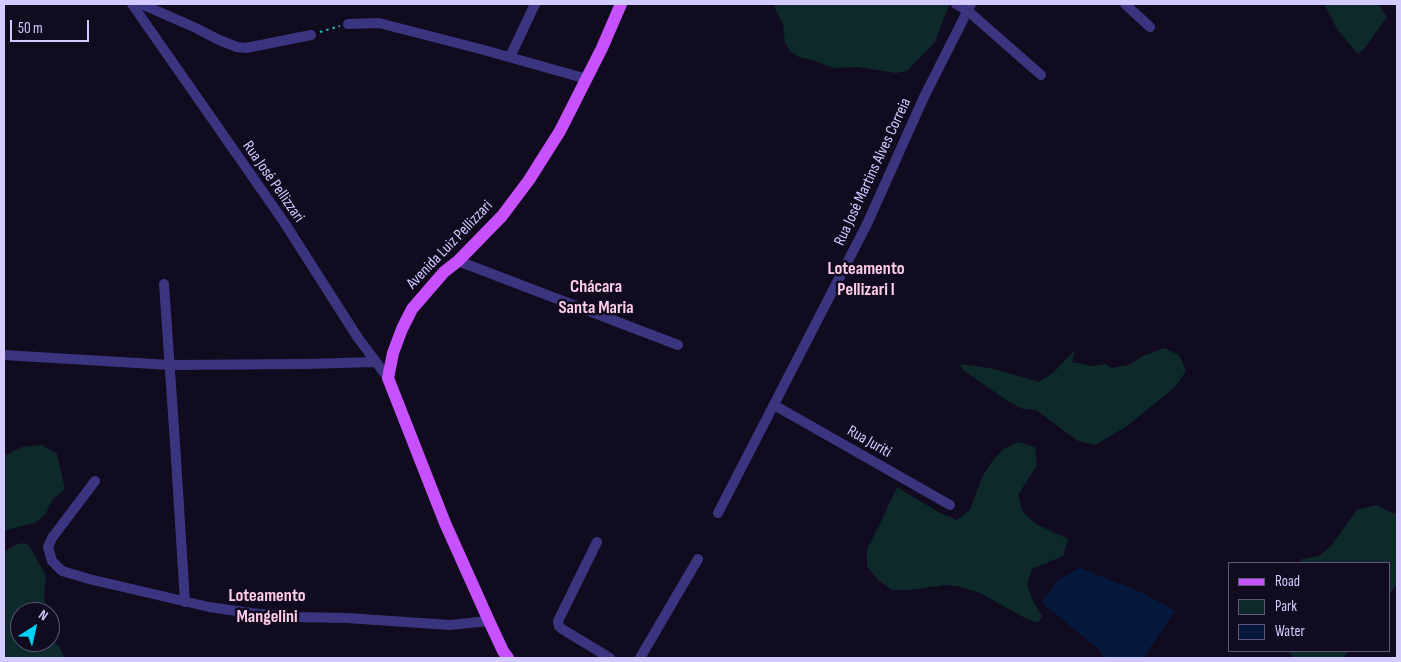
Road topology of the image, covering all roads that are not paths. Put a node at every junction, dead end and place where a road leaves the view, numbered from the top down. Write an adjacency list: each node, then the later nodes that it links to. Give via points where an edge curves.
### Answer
1 (132, 4): 18 (street, Rua José Pellizzari, via 284,222)
2 (141, 4): 10 (street, via 237,47)
3 (535, 4): 11 (street)
4 (622, 4): 13 (main road, Avenida Luiz Pellizzari)
5 (956, 4): 7 (street)
6 (1125, 4): 9 (street)
7 (970, 8): 12 (street); 21 (street, Rua José Martins Alves Correia, via 924,96 867,224)
8 (348, 24): 11 (street, via 379,24)
9 (1150, 27)
10 (311, 35)
11 (510, 57): 13 (street)
12 (1041, 76)
13 (587, 79): 14 (main road, Avenida Luiz Pellizzari, via 529,180 502,216)
14 (458, 261): 16 (street); 20 (main road, Avenida Luiz Pellizzari, via 412,309 393,353)
15 (164, 284): 19 (street)
16 (678, 346)
17 (4, 355): 19 (street)
18 (375, 362): 19 (street); 20 (street, Rua José Pellizzari)
19 (170, 365): 27 (street)
20 (388, 378): 28 (main road, via 445,523)
21 (774, 405): 23 (street, Rua Juriti); 24 (street, Rua José Martins Alves Correia)
22 (94, 481): 27 (street, via 52,538 48,547 52,560 62,571)
23 (950, 505)
24 (718, 513)
25 (597, 542): 30 (street, via 558,621 562,629)
26 (698, 558): 31 (street)
27 (185, 602): 28 (street, via 290,617 450,625)
28 (489, 621): 29 (main road)
29 (508, 658)
30 (610, 658)
31 (640, 658)

